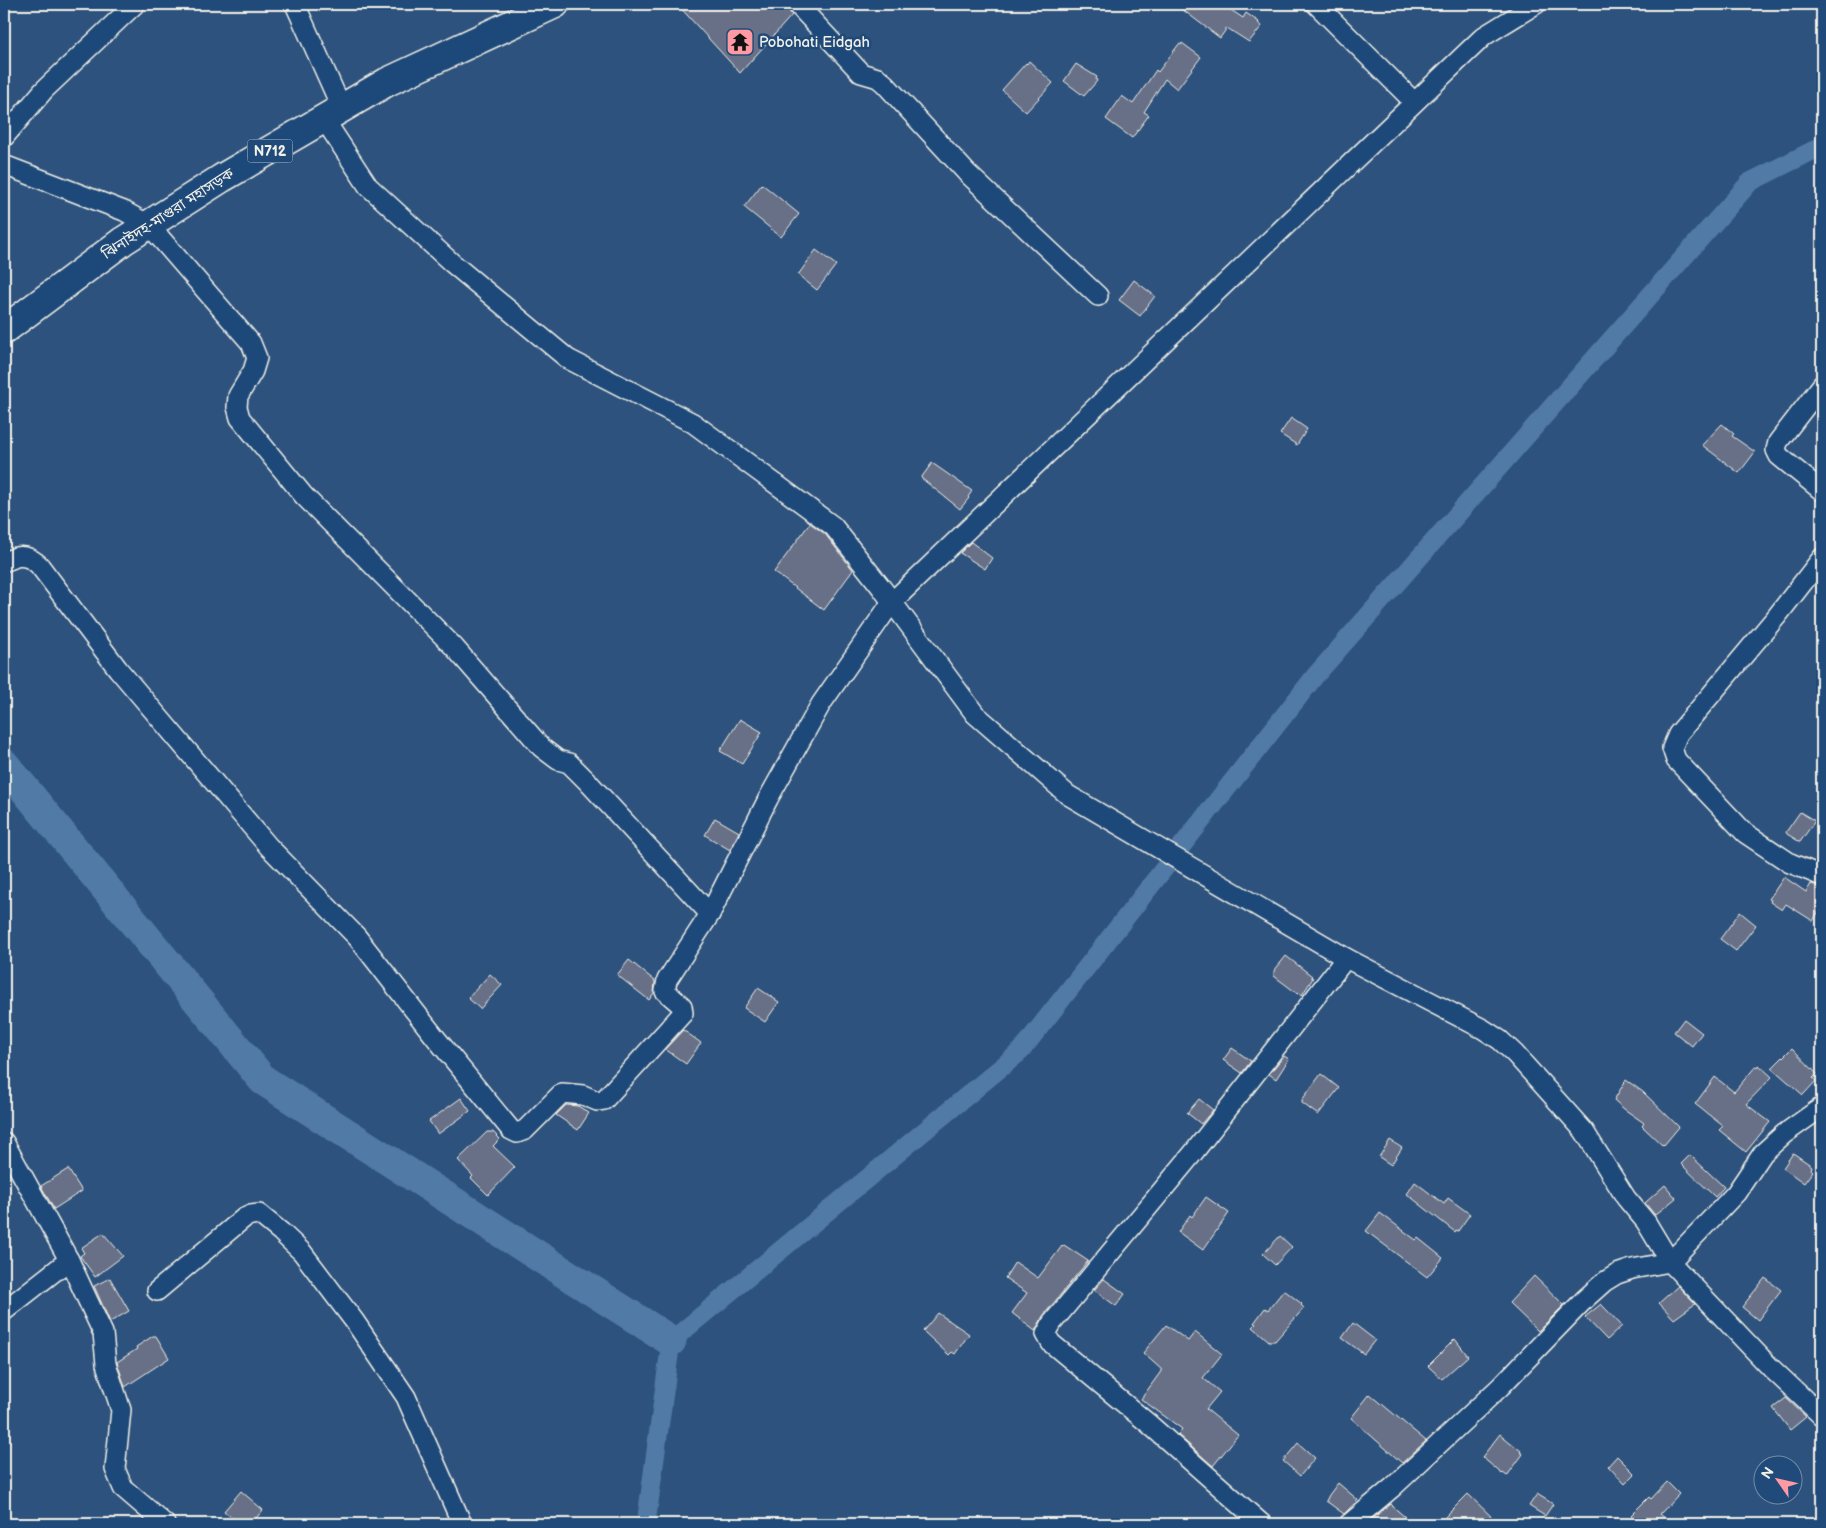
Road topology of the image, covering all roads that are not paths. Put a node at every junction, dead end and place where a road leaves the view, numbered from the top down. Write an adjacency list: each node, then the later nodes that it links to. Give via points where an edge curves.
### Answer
1 (135, 4): 9 (street, via 44,90)
2 (295, 4): 8 (street)
3 (555, 4): 8 (highway, ঝিনাইদহ-মাগুরা মহাসড়ক / N712, via 387,82)
4 (797, 4): 12 (street, via 861,73 878,78 885,84 967,173)
5 (1316, 4): 7 (street)
6 (1536, 4): 7 (street, via 1484,36)
7 (1414, 102): 18 (street)
8 (333, 114): 11 (highway, ঝিনাইদহ-মাগুরা মহাসড়ক / N712, via 222,178); 18 (street, via 368,186 452,263 568,359 693,423 833,526)
9 (4, 137)
10 (4, 165): 11 (street, via 124,211)
11 (149, 225): 13 (highway, ঝিনাইদহ-মাগুরা মহাসড়ক / N712); 20 (street, via 251,342 257,358 238,396 240,418 304,496 454,647 542,748 568,763 587,781)
12 (1098, 296)
13 (4, 330)
14 (1822, 385): 15 (street, via 1778,442 1776,450)
15 (1822, 491)
16 (1822, 558): 19 (street, via 1678,734 1672,748 1676,760 1745,833 1790,863)
17 (4, 561): 20 (street, via 29,557 39,565 118,669 269,847 357,937 511,1130 524,1130 562,1093 604,1100 683,1013 682,1006 665,991 665,986)
18 (892, 602): 20 (street, via 821,704); 21 (street, via 975,714 1068,795)
19 (1822, 876)
20 (710, 914)
21 (1346, 958): 25 (street, via 1483,1029 1515,1054 1584,1132); 31 (street, via 1046,1334 1051,1343)
22 (1822, 1107): 25 (street, via 1763,1153 1736,1193)
23 (4, 1142): 24 (street)
24 (69, 1260): 27 (street); 29 (street, via 103,1333 106,1364 121,1410 115,1469 123,1488)
25 (1670, 1262): 28 (street, via 1771,1368); 32 (street, via 1632,1269 1604,1282 1501,1386)
26 (157, 1291): 30 (street, via 244,1218 259,1214 302,1252 406,1397)
27 (4, 1311)
28 (1822, 1416)
29 (165, 1524)
30 (462, 1524)
31 (1262, 1524)
32 (1349, 1524)

